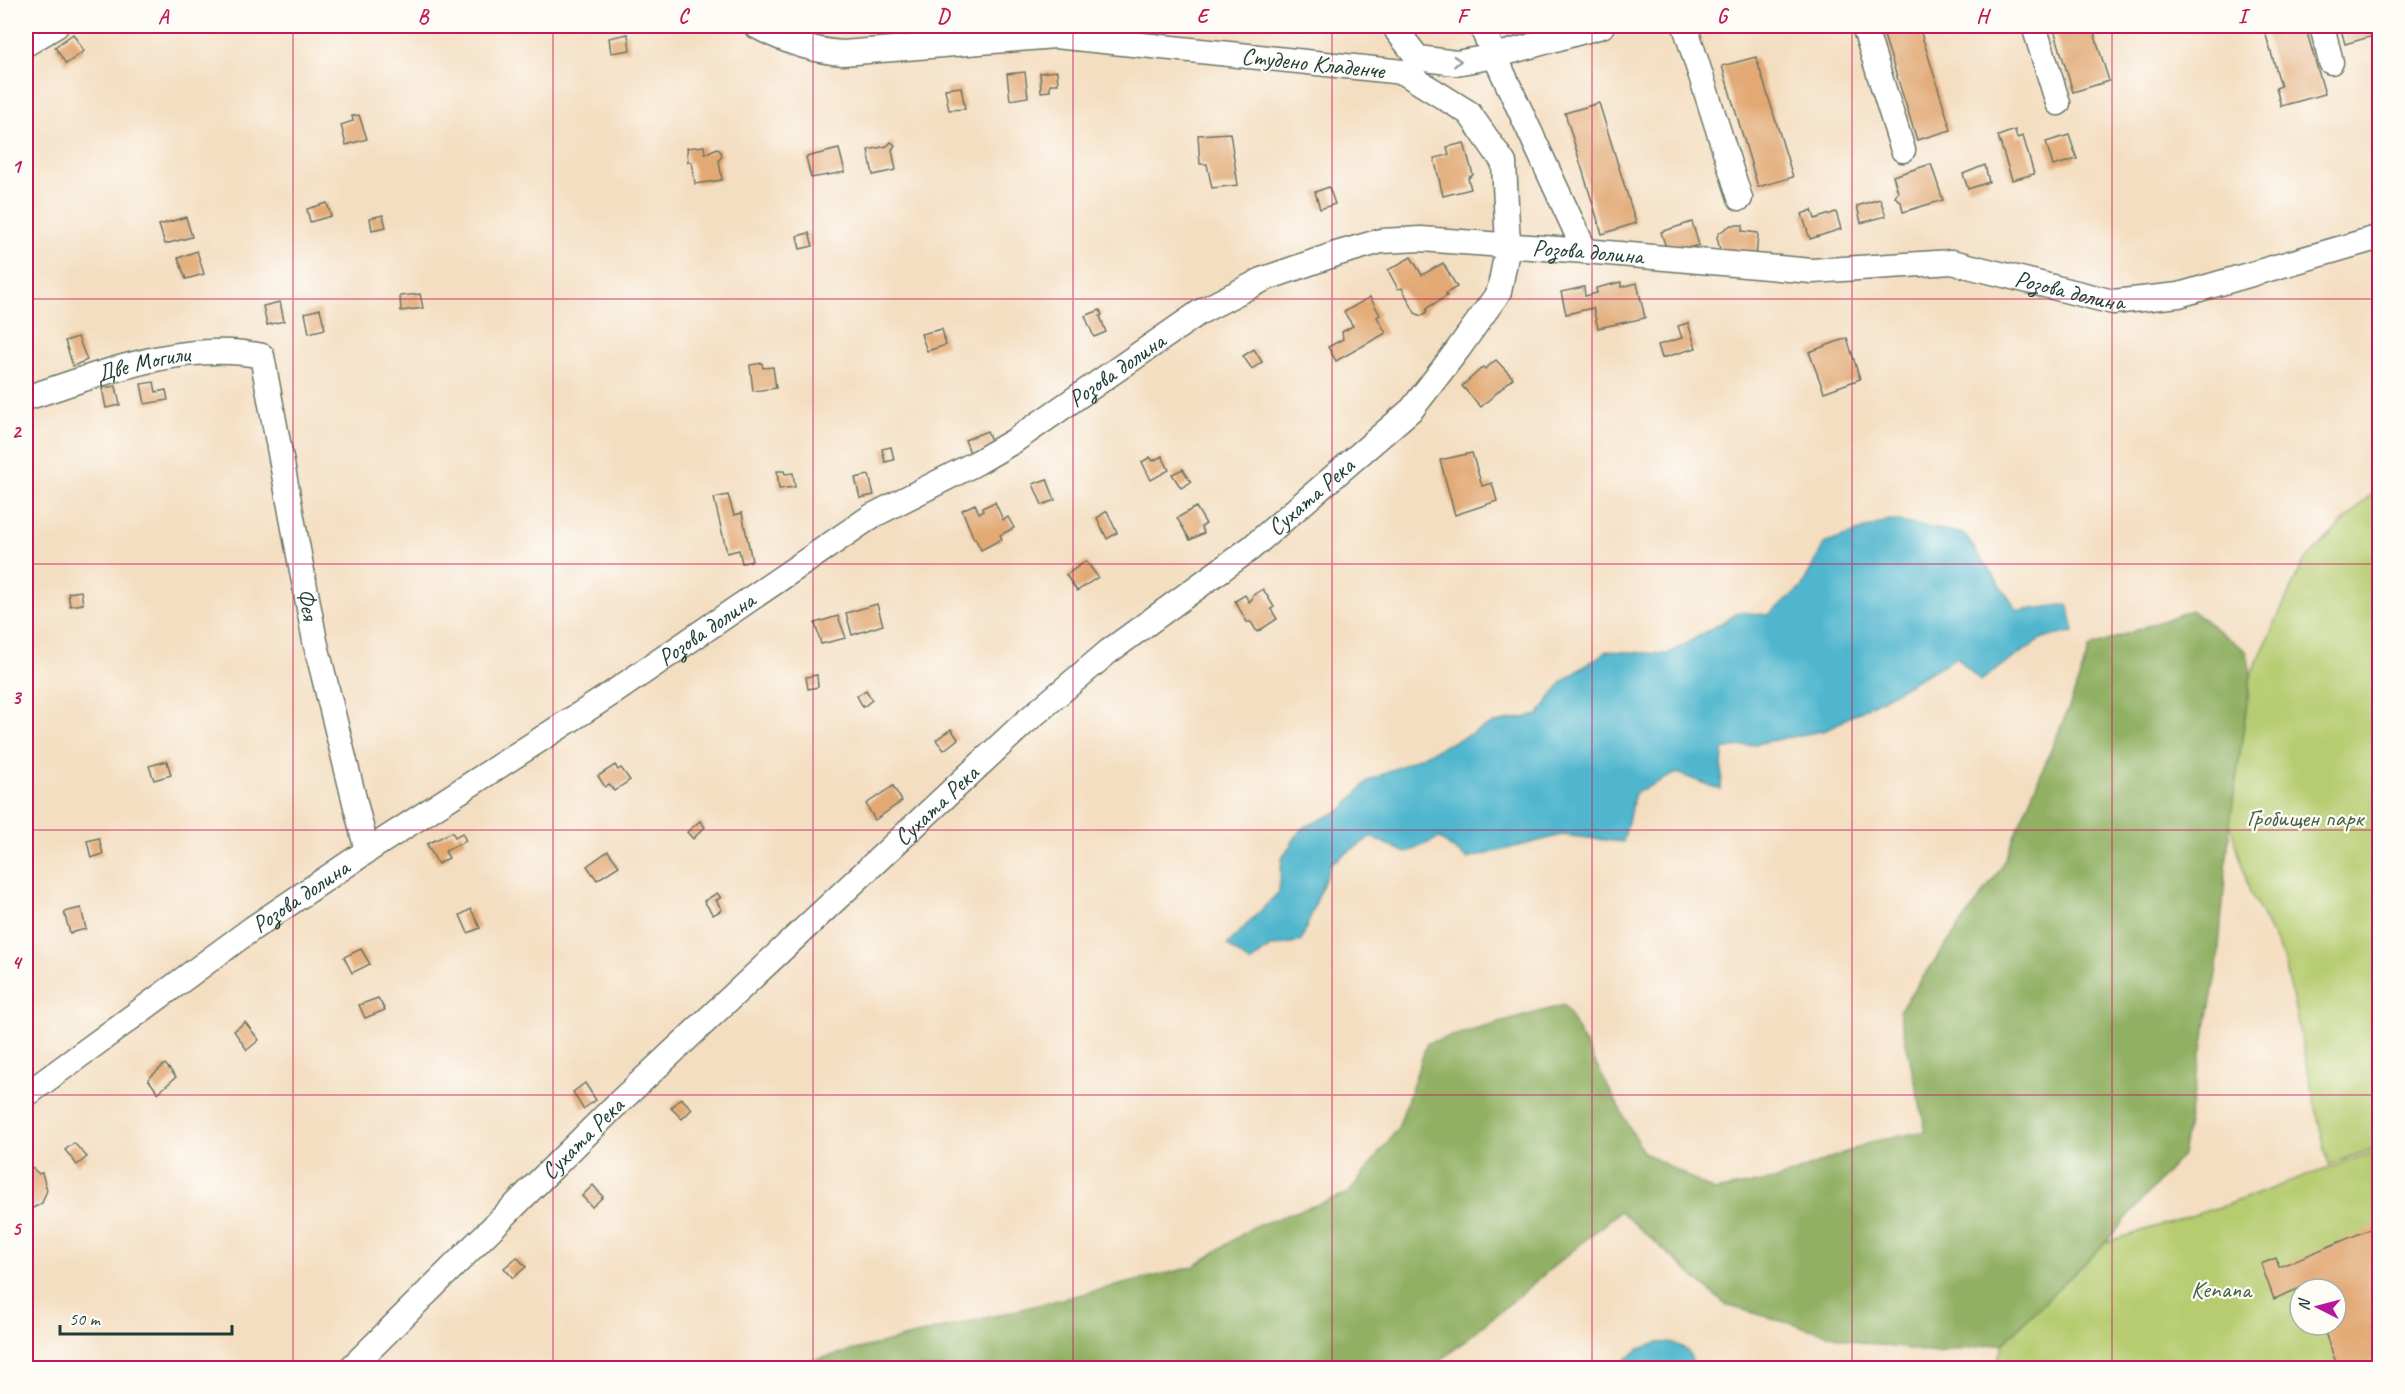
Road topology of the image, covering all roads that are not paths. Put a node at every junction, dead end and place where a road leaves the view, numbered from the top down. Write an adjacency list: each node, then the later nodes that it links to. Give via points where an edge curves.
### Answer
1 (56, 26): 10 (street)
2 (756, 26): 13 (street, Студено Кладенче, via 793,43 843,53 1055,36)
3 (1397, 26): 13 (street)
4 (1481, 26): 11 (street)
5 (1602, 26): 11 (street)
6 (1685, 26): 16 (street)
7 (1864, 26): 15 (street)
8 (2034, 26): 14 (street)
9 (2322, 26): 12 (street)
10 (26, 44)
11 (1495, 56): 13 (street, one-way to 11); 19 (street)
12 (2331, 62)
13 (1410, 65): 18 (street, Студено Кладенче, via 1469,113 1504,163)
14 (2058, 103)
15 (1903, 150)
16 (1740, 198)
17 (2379, 237): 19 (street, Розова долина, via 2179,296 2113,302 1952,262 1812,271)
18 (1508, 246): 19 (street, Розова долина); 22 (street, Розова долина, via 1421,239 1381,241 1264,279 1200,312 1014,441 872,516 614,692); 24 (street, Сухата Река, via 1499,292 1412,409 1251,548 1108,651 1023,724 615,1106)
19 (1585, 251)
20 (262, 356): 21 (street, Две Могили, via 240,351 201,352 145,362); 22 (street, Фея, via 315,641)
21 (26, 398)
22 (368, 851): 23 (street, Розова долина, via 254,928)
23 (26, 1095)
24 (351, 1368)

